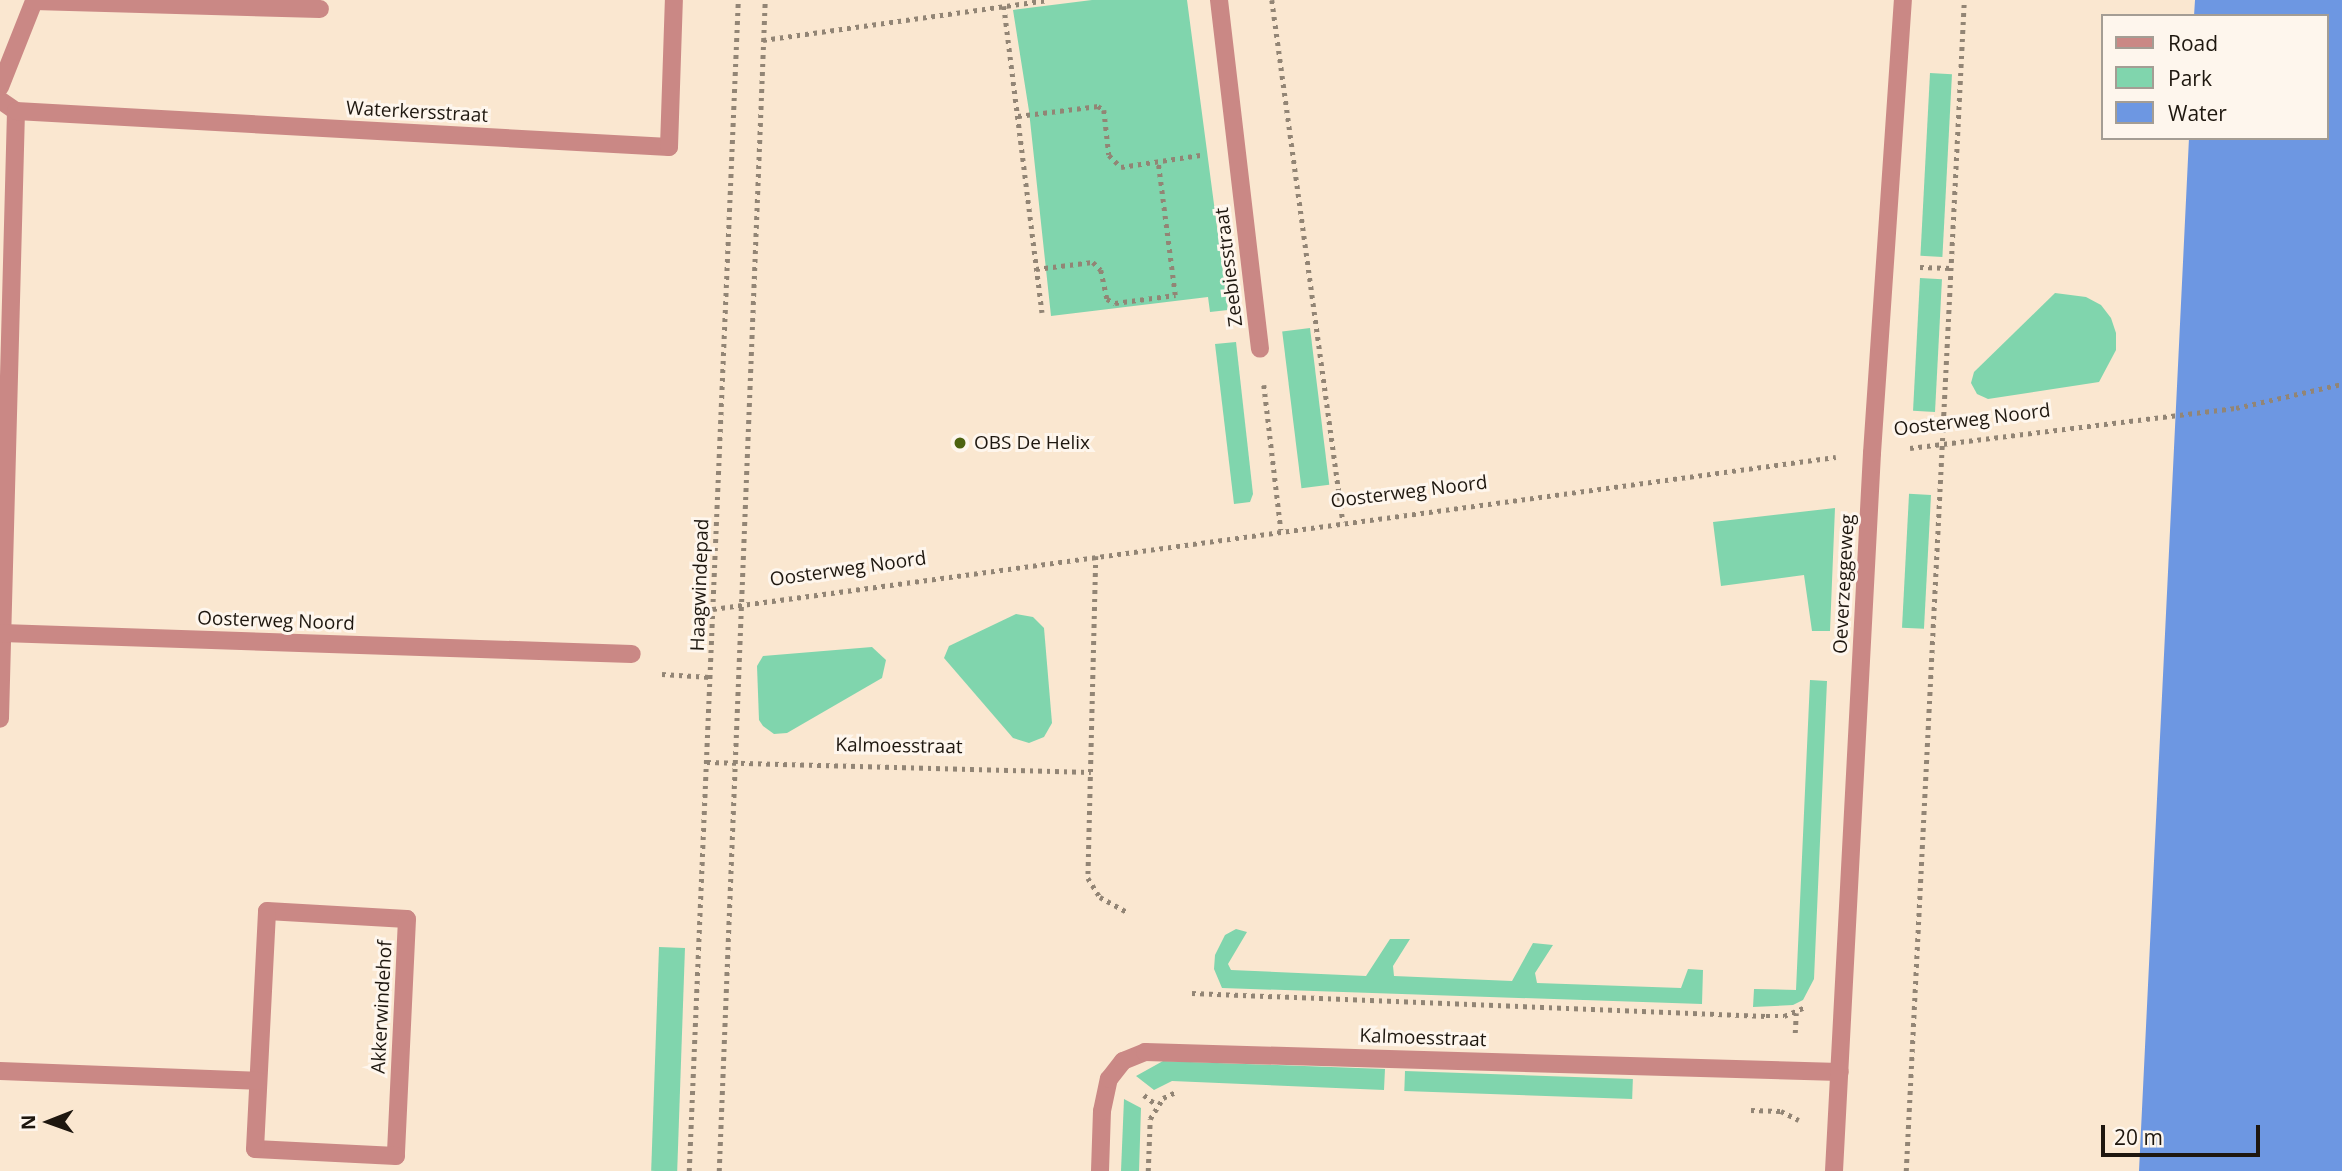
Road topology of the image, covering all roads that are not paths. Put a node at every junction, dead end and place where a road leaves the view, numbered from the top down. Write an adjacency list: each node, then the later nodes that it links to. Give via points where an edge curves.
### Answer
1 (674, 0): 7 (street, Waterkersstraat, via 669,147)
2 (1219, 0): 8 (street, Zeebiesstraat)
3 (1903, 0): 13 (street, Oeverzeggeweg, via 1872,453)
4 (320, 9): 5 (street, via 34,1)
5 (0, 88)
6 (0, 100): 7 (street)
7 (16, 111): 9 (street)
8 (1260, 349)
9 (2, 633): 10 (street, Oosterweg Noord); 11 (street)
10 (632, 654)
11 (0, 719)
12 (0, 1071): 14 (street)
13 (1840, 1072): 15 (street, Kalmoesstraat, via 1145,1052 1123,1060 1109,1079 1102,1111); 16 (street, Oeverzeggeweg)
14 (258, 1081): 14 (street, Akkerwindehof, via 267,911 407,919 396,1156 255,1149)
15 (1100, 1171)
16 (1835, 1171)

